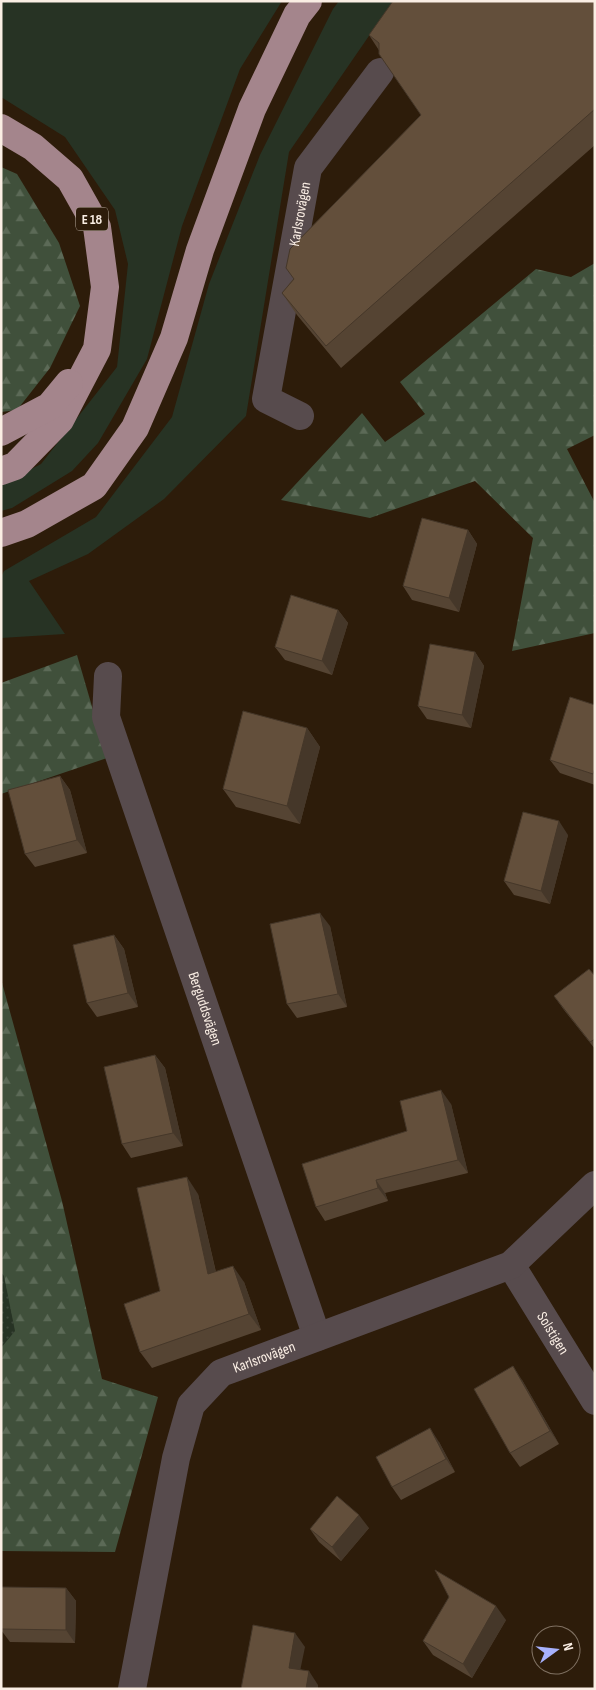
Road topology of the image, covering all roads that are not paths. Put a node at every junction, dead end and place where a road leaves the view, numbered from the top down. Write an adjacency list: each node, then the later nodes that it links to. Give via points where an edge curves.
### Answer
1 (308, 1): 8 (highway, via 297,15 252,109 200,250 174,338 135,428 94,486 26,524)
2 (380, 72): 5 (street, Karlsrovägen, via 308,168 266,399)
3 (1, 128): 4 (highway, E 18, via 33,147 70,179 97,227 105,287)
4 (97, 349): 6 (highway, via 50,406); 7 (highway, E 18, via 60,420 15,466)
5 (300, 416)
6 (1, 432)
7 (1, 471)
8 (1, 533)
9 (108, 676): 12 (street, Berguddsvägen, via 106,718)
10 (595, 1186): 11 (street, Karlsrovägen)
11 (511, 1265): 12 (street, Karlsrovägen); 13 (street, Solstigen)
12 (317, 1337): 14 (street, Karlsrovägen, via 221,1373 190,1405 176,1458)
13 (595, 1400)
14 (132, 1689)

